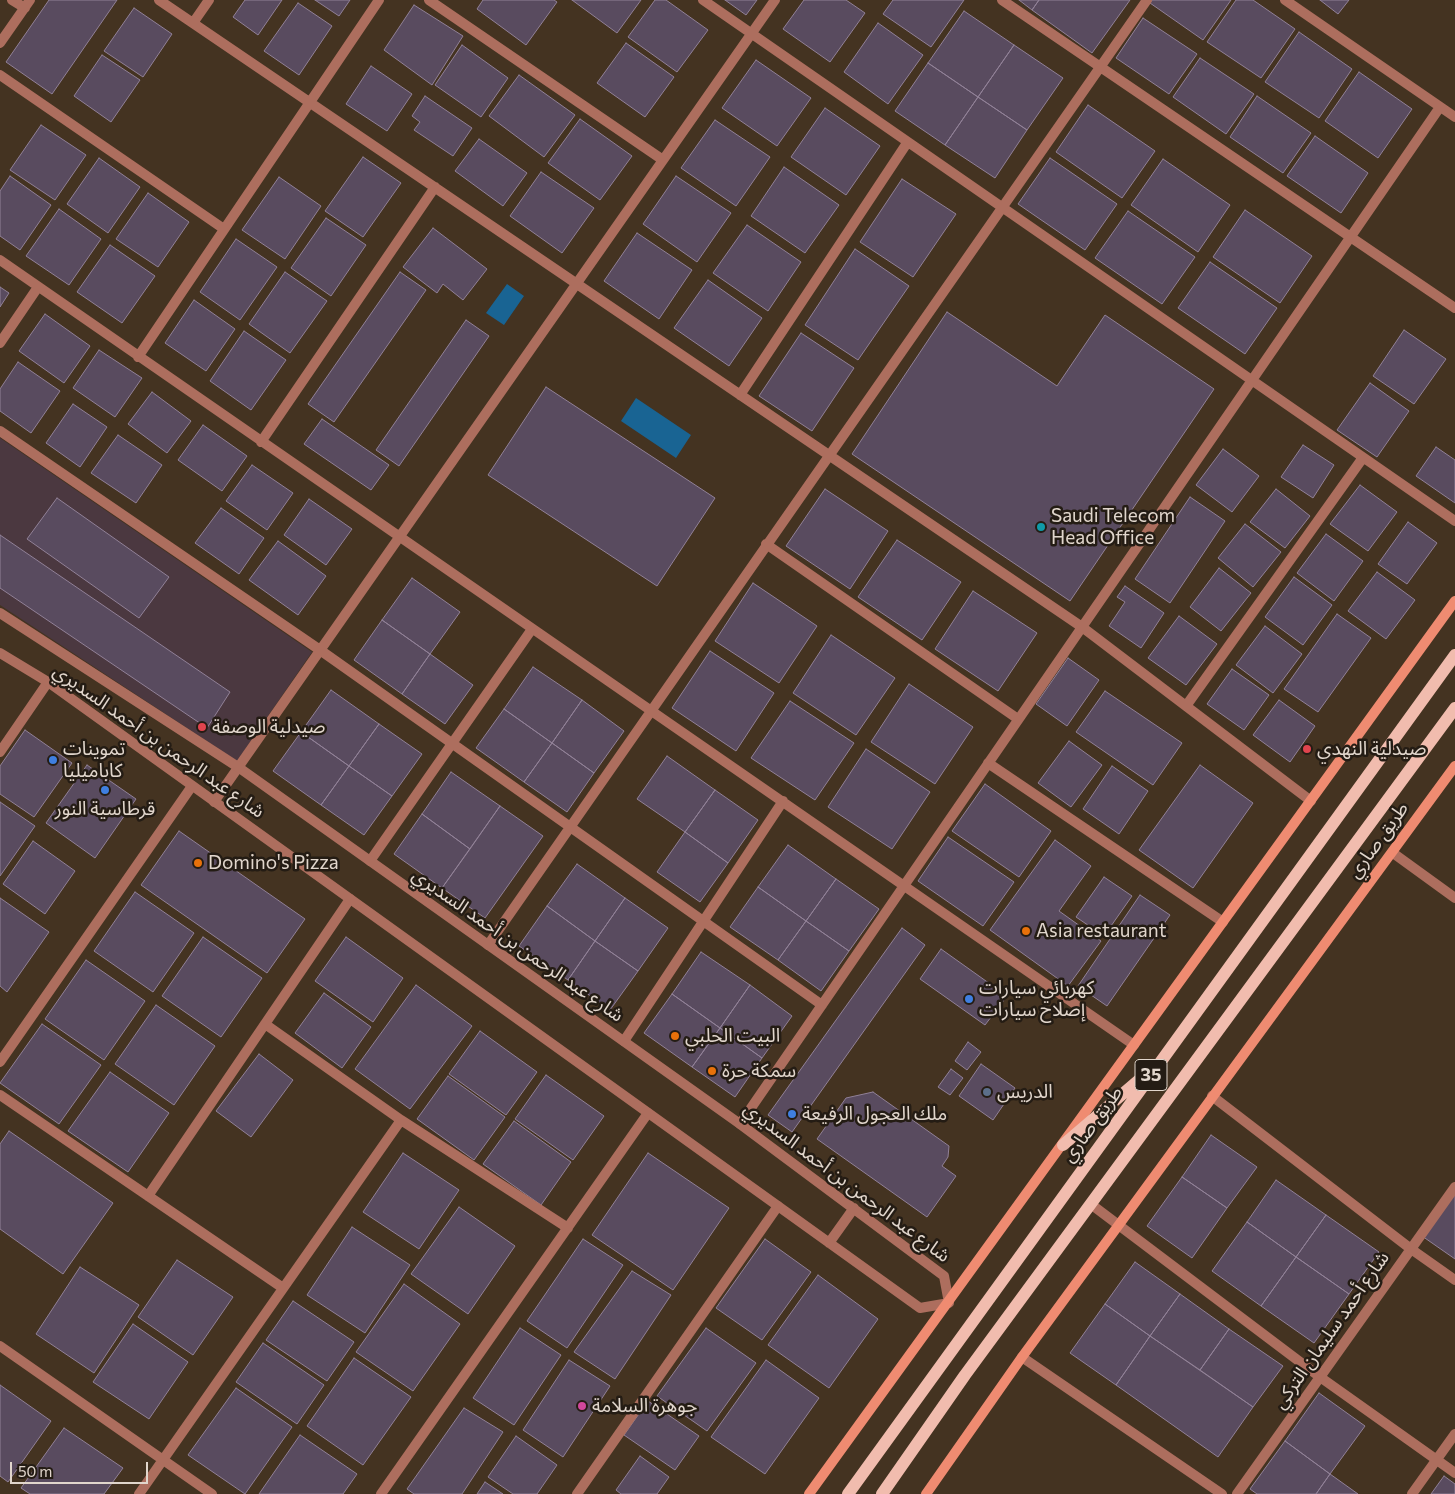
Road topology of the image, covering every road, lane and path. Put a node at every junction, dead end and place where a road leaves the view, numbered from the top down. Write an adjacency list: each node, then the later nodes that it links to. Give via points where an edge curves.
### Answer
1 (12, 0): 11 (street)
2 (159, 0): 12 (street)
3 (209, 0): 12 (street)
4 (379, 0): 17 (street)
5 (429, 0): 21 (street)
6 (703, 0): 13 (street)
7 (775, 0): 13 (street)
8 (1002, 0): 15 (street)
9 (1147, 0): 15 (street)
10 (1284, 0): 18 (street)
11 (27, 4): 14 (street)
12 (193, 23): 17 (street)
13 (752, 33): 20 (street); 21 (street)
14 (0, 43)
15 (1100, 67): 23 (street); 25 (street)
16 (0, 75): 24 (street)
17 (310, 102): 22 (street); 24 (street)
18 (1440, 107): 19 (street); 25 (street)
19 (1455, 118)
20 (907, 142): 23 (street); 33 (street)
21 (663, 160): 27 (street)
22 (435, 187): 27 (street); 35 (street)
23 (1002, 207): 32 (street); 36 (street)
24 (224, 229): 31 (street)
25 (1351, 237): 29 (street); 32 (street)
26 (0, 260): 28 (street)
27 (577, 283): 33 (street); 39 (street)
28 (38, 287): 30 (street); 31 (street)
29 (1455, 308)
30 (0, 343)
31 (138, 357): 35 (street)
32 (1251, 381): 37 (street); 43 (street)
33 (740, 394): 36 (street)
34 (0, 431): 45 (street)
35 (261, 442): 39 (street)
36 (828, 454): 40 (street); 43 (street)
37 (1362, 458): 38 (street); 49 (street)
38 (1455, 521)
39 (398, 538): 44 (street); 45 (street)
40 (766, 544): 51 (street); 52 (street)
41 (1455, 601): 60 (main road)
42 (0, 612): 57 (street, شارع عبد الرحمن بن أحمد السديري)
43 (1082, 628): 49 (street); 52 (street)
44 (532, 629): 51 (street); 53 (street)
45 (320, 650): 53 (street); 57 (street)
46 (0, 653): 48 (street, شارع عبد الرحمن بن أحمد السديري)
47 (1455, 655): 75 (main road, طريق صاري / 35)
48 (48, 682): 54 (street); 58 (street, شارع عبد الرحمن بن أحمد السديري)
49 (1186, 706): 60 (street)
50 (1455, 708): 85 (main road, طريق صاري / 35)
51 (650, 711): 59 (street); 62 (street)
52 (1018, 719): 55 (street)
53 (452, 744): 62 (street); 64 (street)
54 (0, 752)
55 (988, 763): 65 (street); 69 (street)
56 (1455, 766): 63 (main road, طريق صاري)
57 (238, 767): 61 (street); 64 (street, شارع عبد الرحمن بن أحمد السديري)
58 (192, 786): 61 (street, شارع عبد الرحمن بن أحمد السديري); 76 (street)
59 (782, 801): 65 (street); 68 (street)
60 (1311, 801): 69 (main road)
61 (214, 802): 67 (street, شارع عبد الرحمن بن أحمد السديري)
62 (570, 827): 68 (street); 70 (street)
63 (1393, 853): 66 (street); 78 (main road, طريق صاري)
64 (370, 861): 70 (street, شارع عبد الرحمن بن أحمد السديري)
65 (904, 884): 71 (street); 74 (street)
66 (1455, 898)
67 (350, 899): 72 (street); 79 (street, شارع عبد الرحمن بن أحمد السديري)
68 (703, 921): 71 (street); 73 (street)
69 (1224, 922): 74 (main road)
70 (488, 944): 73 (street, شارع عبد الرحمن بن أحمد السديري)
71 (822, 1005): 81 (street)
72 (265, 1024): 80 (street); 84 (street)
73 (624, 1041): 81 (street, شارع عبد الرحمن بن أحمد السديري)
74 (1134, 1045): 82 (main road)
75 (1162, 1061): 82 (main road); 107 (main road, طريق صاري / 35)
76 (0, 1062)
77 (0, 1095): 84 (street)
78 (1212, 1096): 88 (main road, طريق صاري); 91 (street)
79 (648, 1113): 86 (street, شارع عبد الرحمن بن أحمد السديري); 89 (street)
80 (401, 1120): 89 (street); 93 (street)
81 (740, 1124): 87 (street, شارع عبد الرحمن بن أحمد السديري)
82 (1062, 1145): 94 (main road)
83 (1455, 1187): 91 (street, شارع أحمد سليمان التركي)
84 (148, 1196): 93 (street)
85 (1092, 1205): 88 (street); 108 (main road, طريق صاري / 35, via 965,1375)
86 (778, 1206): 90 (street, شارع عبد الرحمن بن أحمد السديري); 105 (street)
87 (854, 1208): 90 (street); 94 (street, شارع عبد الرحمن بن أحمد السديري, via 944,1276)
88 (1119, 1225): 96 (main road, طريق صاري); 97 (street)
89 (568, 1228): 104 (street)
90 (829, 1243): 94 (street, شارع عبد الرحمن بن أحمد السديري, via 920,1308)
91 (1411, 1249): 92 (street); 97 (street, شارع أحمد سليمان التركي)
92 (1455, 1280)
93 (283, 1288): 99 (street)
94 (949, 1303): 106 (main road)
95 (0, 1346): 99 (street)
96 (1022, 1357): 109 (main road, طريق صاري); 110 (street)
97 (1320, 1377): 100 (street); 111 (street, شارع أحمد سليمان التركي)
98 (1455, 1434): 100 (street)
99 (162, 1460): 102 (street); 103 (street)
100 (1436, 1460): 101 (street); 112 (street)
101 (1455, 1473)
102 (139, 1494)
103 (212, 1494)
104 (382, 1494)
105 (577, 1494)
106 (809, 1494)
107 (848, 1494)
108 (882, 1494)
109 (926, 1494)
110 (1222, 1494)
111 (1236, 1494)
112 (1412, 1494)

